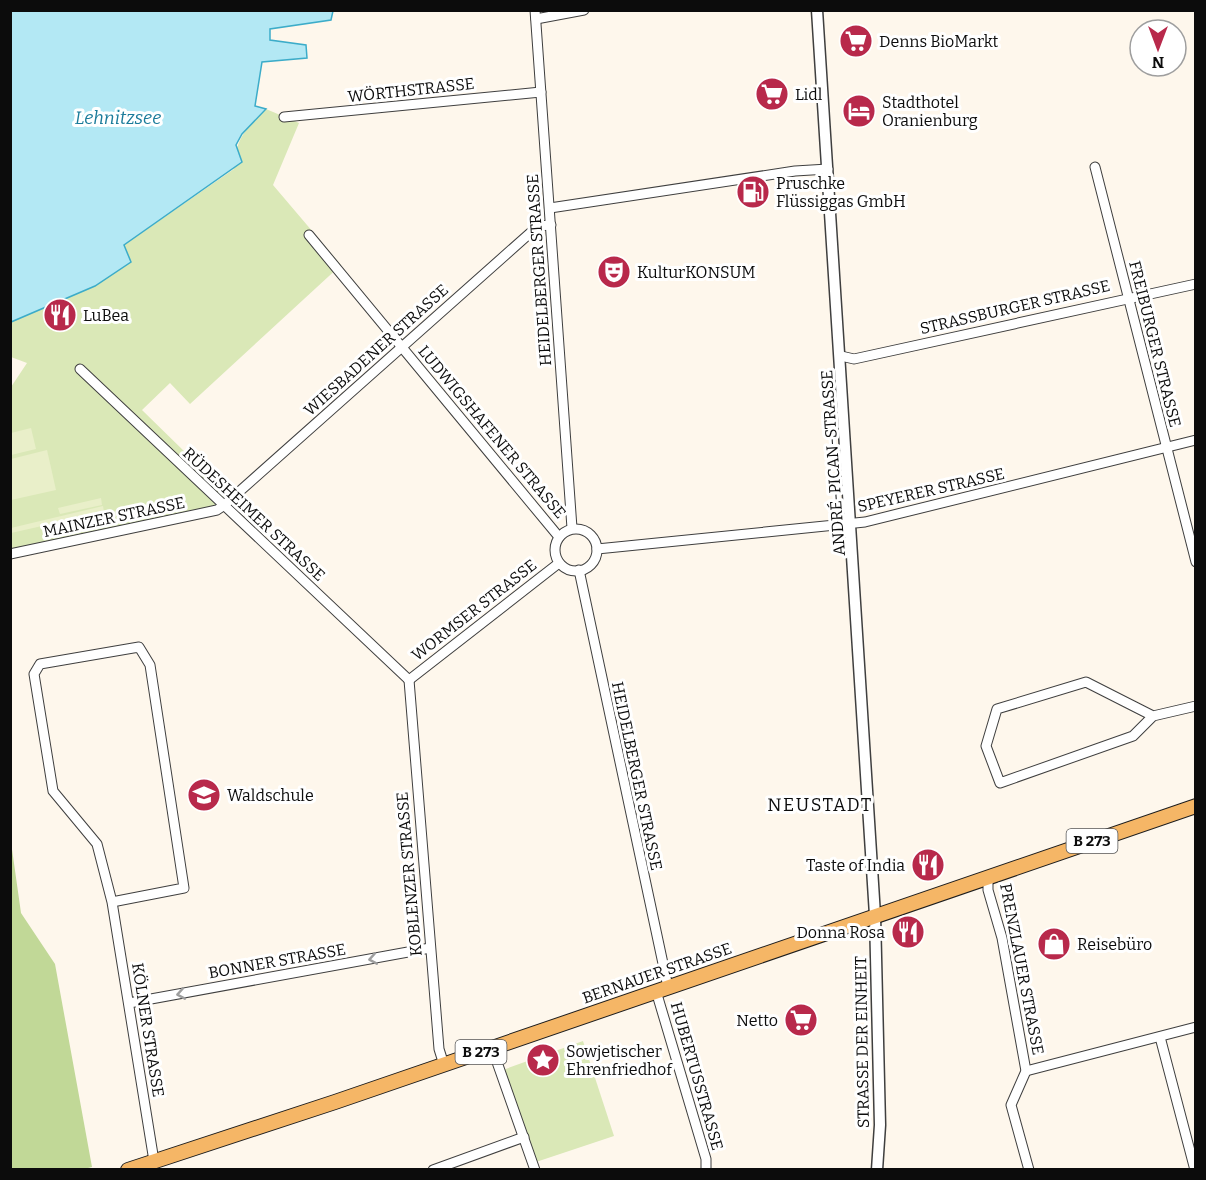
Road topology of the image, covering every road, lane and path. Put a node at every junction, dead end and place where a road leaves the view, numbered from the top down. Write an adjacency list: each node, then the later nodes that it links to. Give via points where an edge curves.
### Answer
1 (584, 10): 3 (street)
2 (817, 10): 7 (street, ANDRÉ-PICAN-STRASSE)
3 (536, 15): 4 (street, HEIDELBERGER STRASSE)
4 (541, 92): 5 (street, WÖRTHSTRASSE); 8 (street, HEIDELBERGER STRASSE)
5 (284, 117)
6 (1095, 167): 12 (street, FREIBURGER STRASSE)
7 (828, 169): 8 (street); 14 (street, ANDRÉ-PICAN-STRASSE)
8 (550, 208): 9 (street, HEIDELBERGER STRASSE)
9 (551, 225): 13 (street, WIESBADENER STRASSE, via 538,226); 20 (street, HEIDELBERGER STRASSE)
10 (309, 235): 13 (street, LUDWIGSHAFENER STRASSE)
11 (1196, 284): 12 (street, STRASSBURGER STRASSE)
12 (1128, 298): 14 (street, STRASSBURGER STRASSE, via 854,359); 17 (street, FREIBURGER STRASSE)
13 (402, 347): 18 (street, WIESBADENER STRASSE); 21 (street, LUDWIGSHAFENER STRASSE)
14 (841, 356): 19 (street, ANDRÉ-PICAN-STRASSE)
15 (80, 369): 18 (street, RÜDESHEIMER STRASSE)
16 (1196, 440): 17 (street, SPEYERER STRASSE)
17 (1166, 448): 19 (street, SPEYERER STRASSE); 24 (street, FREIBURGER STRASSE)
18 (223, 506): 23 (street, MAINZER STRASSE); 27 (street, RÜDESHEIMER STRASSE)
19 (852, 524): 22 (street, SPEYERER STRASSE); 33 (street, ANDRÉ-PICAN-STRASSE)
20 (572, 528): 21 (street); 22 (street, via 592,535)
21 (559, 537): 25 (street, via 554,550)
22 (597, 549): 26 (street, via 594,561)
23 (10, 554)
24 (1196, 562)
25 (559, 563): 26 (street, via 569,570); 27 (street, WORMSER STRASSE)
26 (579, 570): 35 (street, HEIDELBERGER STRASSE)
27 (409, 680): 34 (street, KOBLENZER STRASSE)
28 (1196, 706): 29 (street)
29 (1153, 716): 29 (street, via 1086,682 997,709 986,746 1000,783 1132,736)
30 (1196, 806): 31 (main road, BERNAUER STRASSE / B 273)
31 (988, 876): 33 (main road, BERNAUER STRASSE / B 273); 41 (street, PRENZLAUER STRASSE)
32 (112, 902): 32 (street, KÖLNER STRASSE, via 184,888 150,665 139,647 40,664 34,674 53,791 97,844); 36 (street, KÖLNER STRASSE)
33 (875, 915): 35 (main road, BERNAUER STRASSE / B 273); 48 (street, STRASSE DER EINHEIT, via 880,1125)
34 (430, 948): 36 (street, BONNER STRASSE, one-way to 36); 40 (street, KOBLENZER STRASSE, via 439,1049)
35 (662, 989): 39 (main road, BERNAUER STRASSE / B 273); 47 (street, HUBERTUSSTRASSE)
36 (129, 1004): 43 (street, KÖLNER STRASSE)
37 (1196, 1027): 38 (street)
38 (1160, 1037): 41 (street); 50 (street)
39 (492, 1048): 40 (main road, BERNAUER STRASSE / B 273); 42 (street)
40 (444, 1065): 43 (main road, BERNAUER STRASSE / B 273)
41 (1026, 1071): 49 (street, PRENZLAUER STRASSE, via 1011,1105)
42 (524, 1137): 45 (street); 46 (street)
43 (154, 1161): 44 (main road, BERNAUER STRASSE / B 273)
44 (129, 1170)
45 (432, 1170)
46 (535, 1170)
47 (706, 1170)
48 (877, 1170)
49 (1029, 1170)
50 (1195, 1170)

